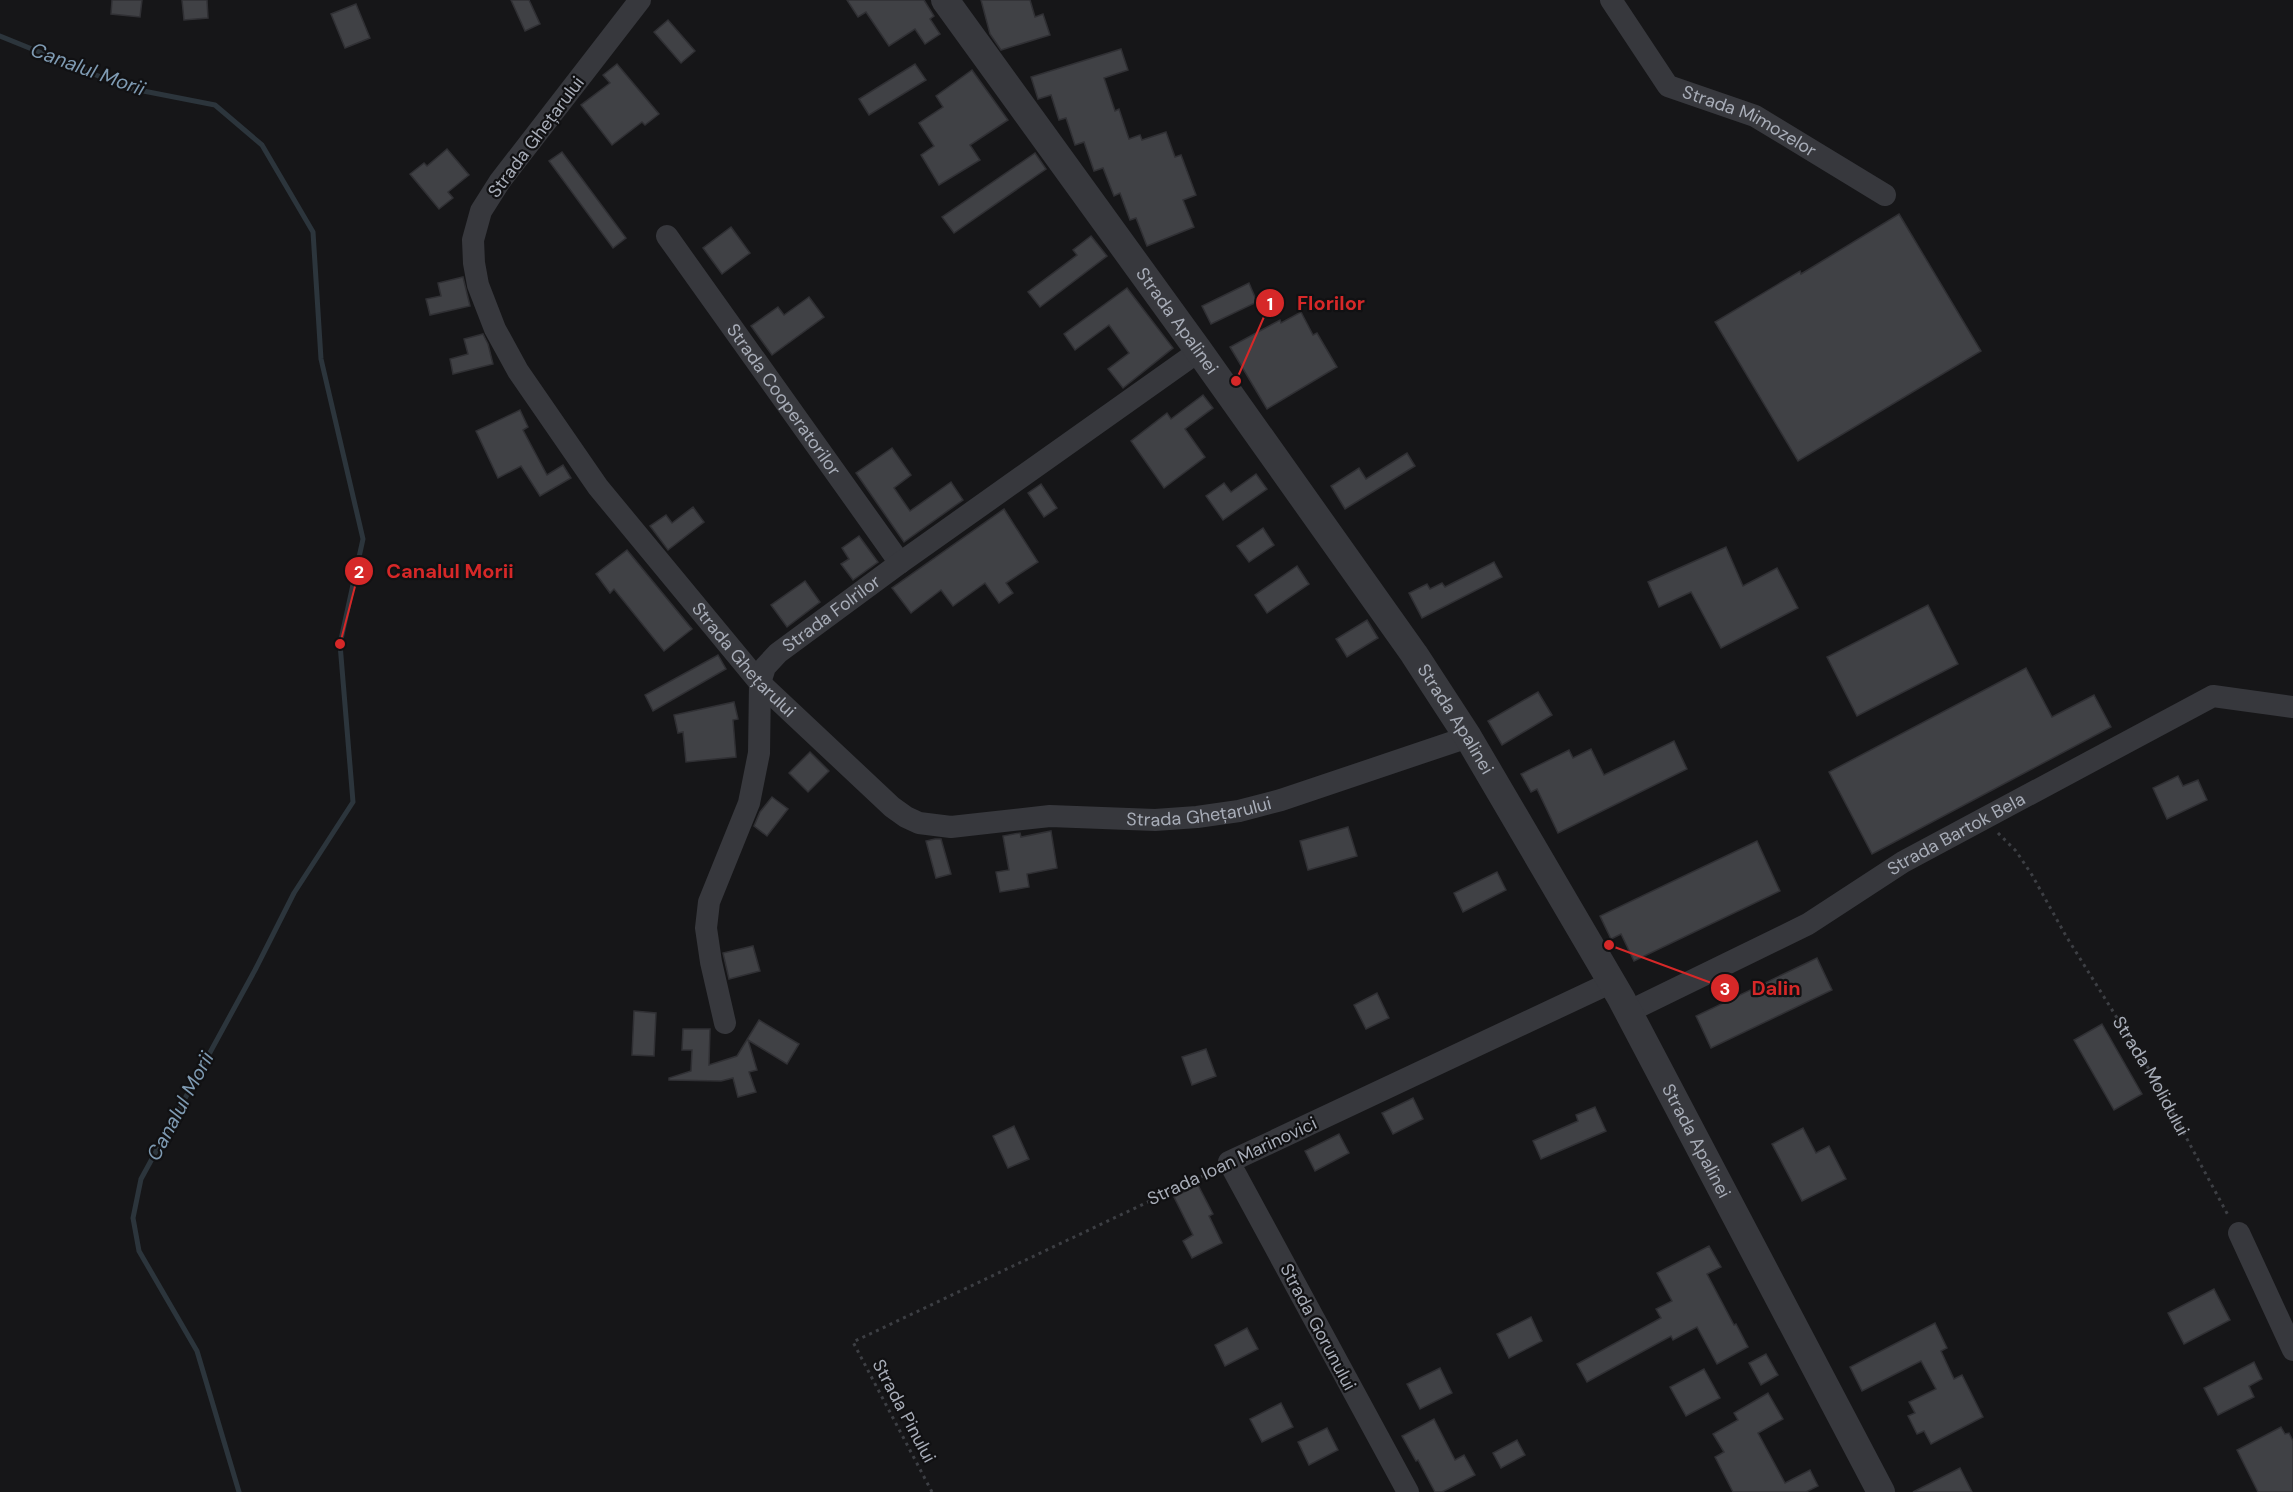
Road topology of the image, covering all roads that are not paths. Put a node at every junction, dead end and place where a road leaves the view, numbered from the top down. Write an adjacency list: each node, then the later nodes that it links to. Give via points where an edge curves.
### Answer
1 (640, 0): 8 (street, Strada Ghețarului, via 481,211 473,240 474,263 495,329 518,371 598,487)
2 (945, 0): 6 (street, Strada Apalinei)
3 (1611, 0): 4 (street, Strada Mimozelor, via 1668,86 1755,116)
4 (1886, 195)
5 (667, 236): 7 (street, Strada Cooperatorilor)
6 (1199, 351): 7 (street, Strada Folrilor); 10 (street, Strada Apalinei, via 1414,654)
7 (900, 563): 8 (street, Strada Folrilor, via 778,653 765,667)
8 (760, 683): 10 (street, Strada Ghețarului, via 892,807 919,823 936,827 1050,816 1155,820 1239,811); 13 (street, Strada Folrilor, via 755,781 709,902 706,928)
9 (2293, 707): 12 (street, Strada Bartok Bela, via 2213,696 1903,862 1808,924)
10 (1468, 737): 11 (street, Strada Apalinei)
11 (1612, 982): 12 (street, Strada Apalinei); 14 (street, Strada Ioan Marinovici)
12 (1628, 1012): 18 (street, Strada Apalinei)
13 (725, 1023)
14 (1229, 1162): 17 (street, Strada Gorunului)
15 (2239, 1233): 16 (street)
16 (2293, 1350)
17 (1408, 1492)
18 (1881, 1492)

